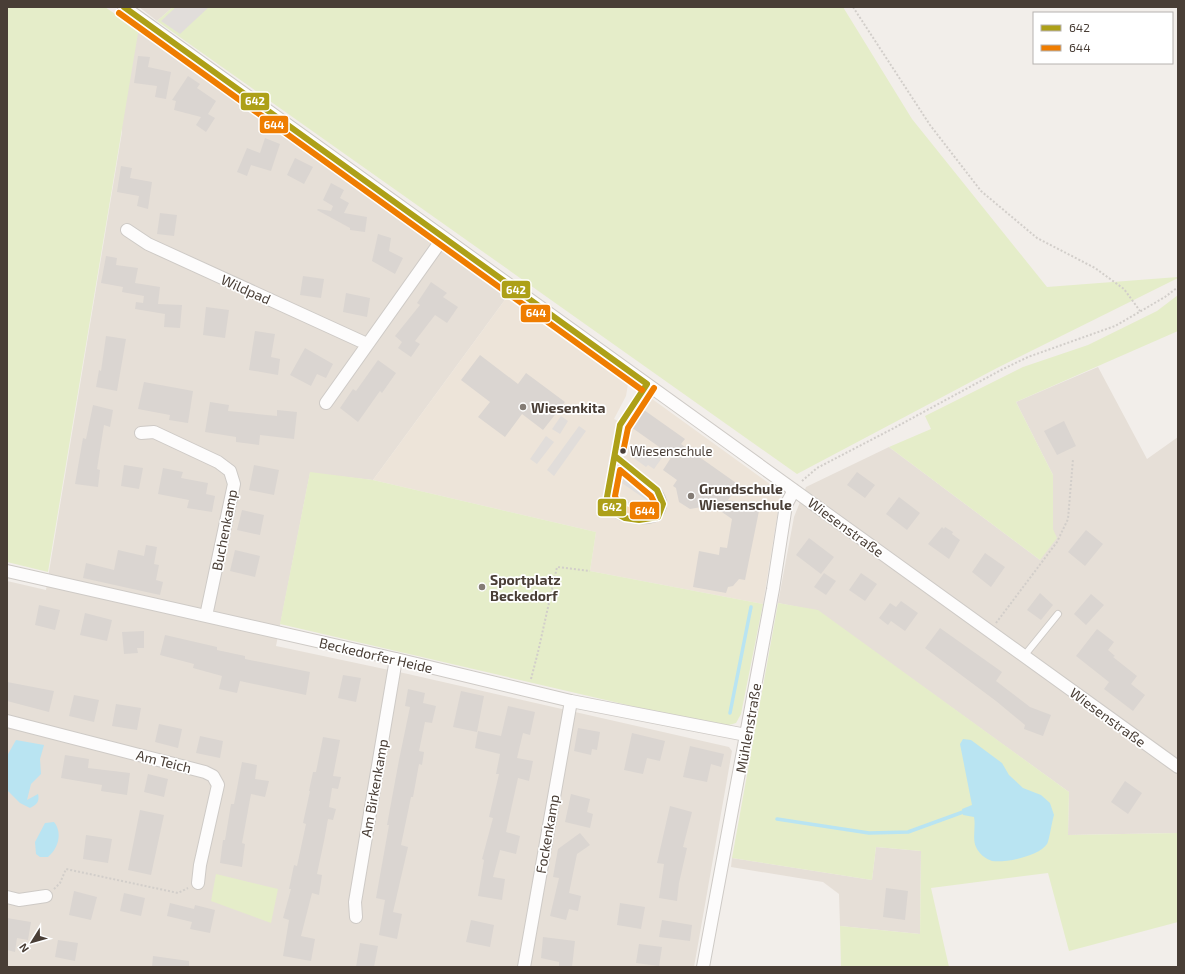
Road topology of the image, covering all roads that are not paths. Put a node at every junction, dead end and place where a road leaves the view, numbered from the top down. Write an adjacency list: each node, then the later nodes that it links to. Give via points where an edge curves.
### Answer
1 (124, 7): 3 (street, Wiesenstraße)
2 (127, 230): 4 (street, Wildpad, via 148,244)
3 (444, 238): 4 (street); 5 (street, Wiesenstraße)
4 (368, 344): 6 (street)
5 (647, 384): 8 (lane, via 620,425); 9 (street, Wiesenstraße)
6 (326, 402)
7 (141, 433): 12 (street, Buchenkamp, via 154,432 218,462 230,471 234,484)
8 (615, 456): 8 (lane, via 607,497 610,508 625,518 645,521 658,517 664,505 663,497)
9 (794, 490): 13 (street, Wiesenstraße); 17 (street, Mühlenstraße, via 786,505)
10 (7, 570): 12 (street, Beckedorfer Heide)
11 (1058, 614): 13 (lane)
12 (206, 616): 14 (street, Beckedorfer Heide)
13 (1024, 656): 18 (street, Wiesenstraße)
14 (396, 659): 15 (street, Beckedorfer Heide); 22 (street, Am Birkenkamp, via 355,902)
15 (571, 701): 17 (street, Beckedorfer Heide); 23 (street, Fockenkamp)
16 (7, 721): 19 (street, Am Teich, via 205,772 212,776 218,785)
17 (746, 736): 24 (street, Mühlenstraße)
18 (1178, 767)
19 (198, 883)
20 (46, 896): 21 (street, via 19,900)
21 (7, 897)
22 (356, 916)
23 (524, 967)
24 (703, 967)

